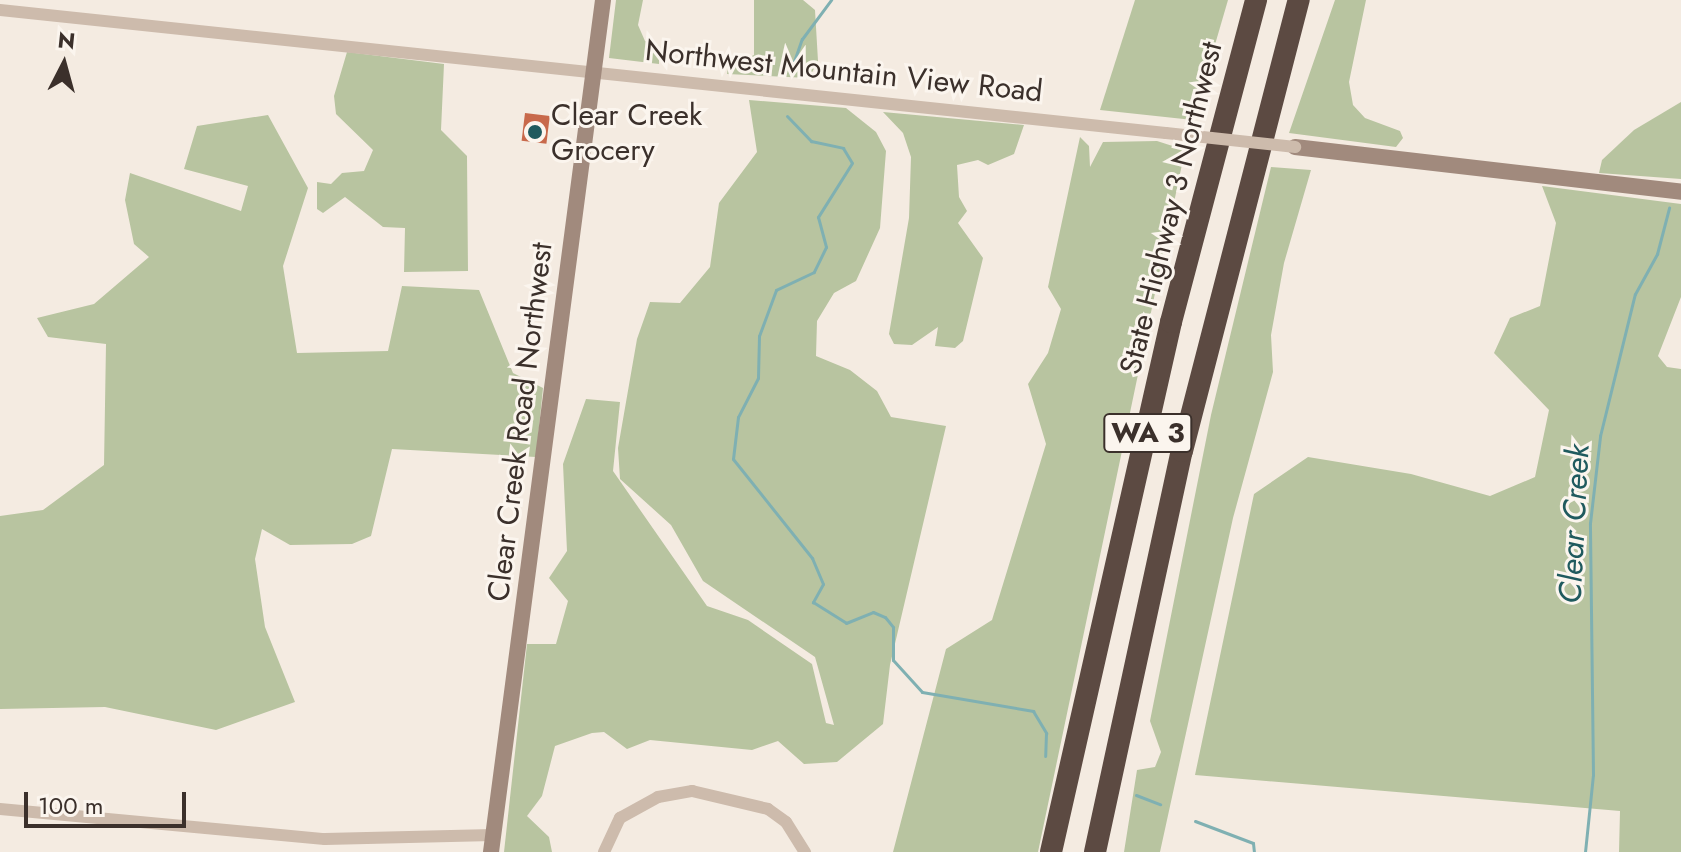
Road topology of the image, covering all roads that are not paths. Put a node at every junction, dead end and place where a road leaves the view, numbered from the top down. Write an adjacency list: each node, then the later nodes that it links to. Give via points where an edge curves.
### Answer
1 (603, 0): 6 (main road, Clear Creek Road Northwest)
2 (1299, 0): 7 (highway, WA 3)
3 (1312, 0): 7 (highway)
4 (1254, 5): 14 (highway, State Highway 3 Northwest / WA 3, via 1171,322)
5 (0, 10): 6 (street, Northwest Mountain View Road)
6 (594, 72): 8 (street, Northwest Mountain View Road, bridge); 11 (main road, Clear Creek Road Northwest)
7 (1265, 131): 15 (highway, WA 3, via 1182,451)
8 (1295, 147): 9 (main road, Northwest Mountain View Road)
9 (1681, 192)
10 (0, 809): 11 (street, via 325,839)
11 (492, 844)
12 (604, 852): 13 (street, via 620,818 658,797 692,791 768,809 786,822)
13 (805, 852)
14 (1051, 852)
15 (1095, 852)

